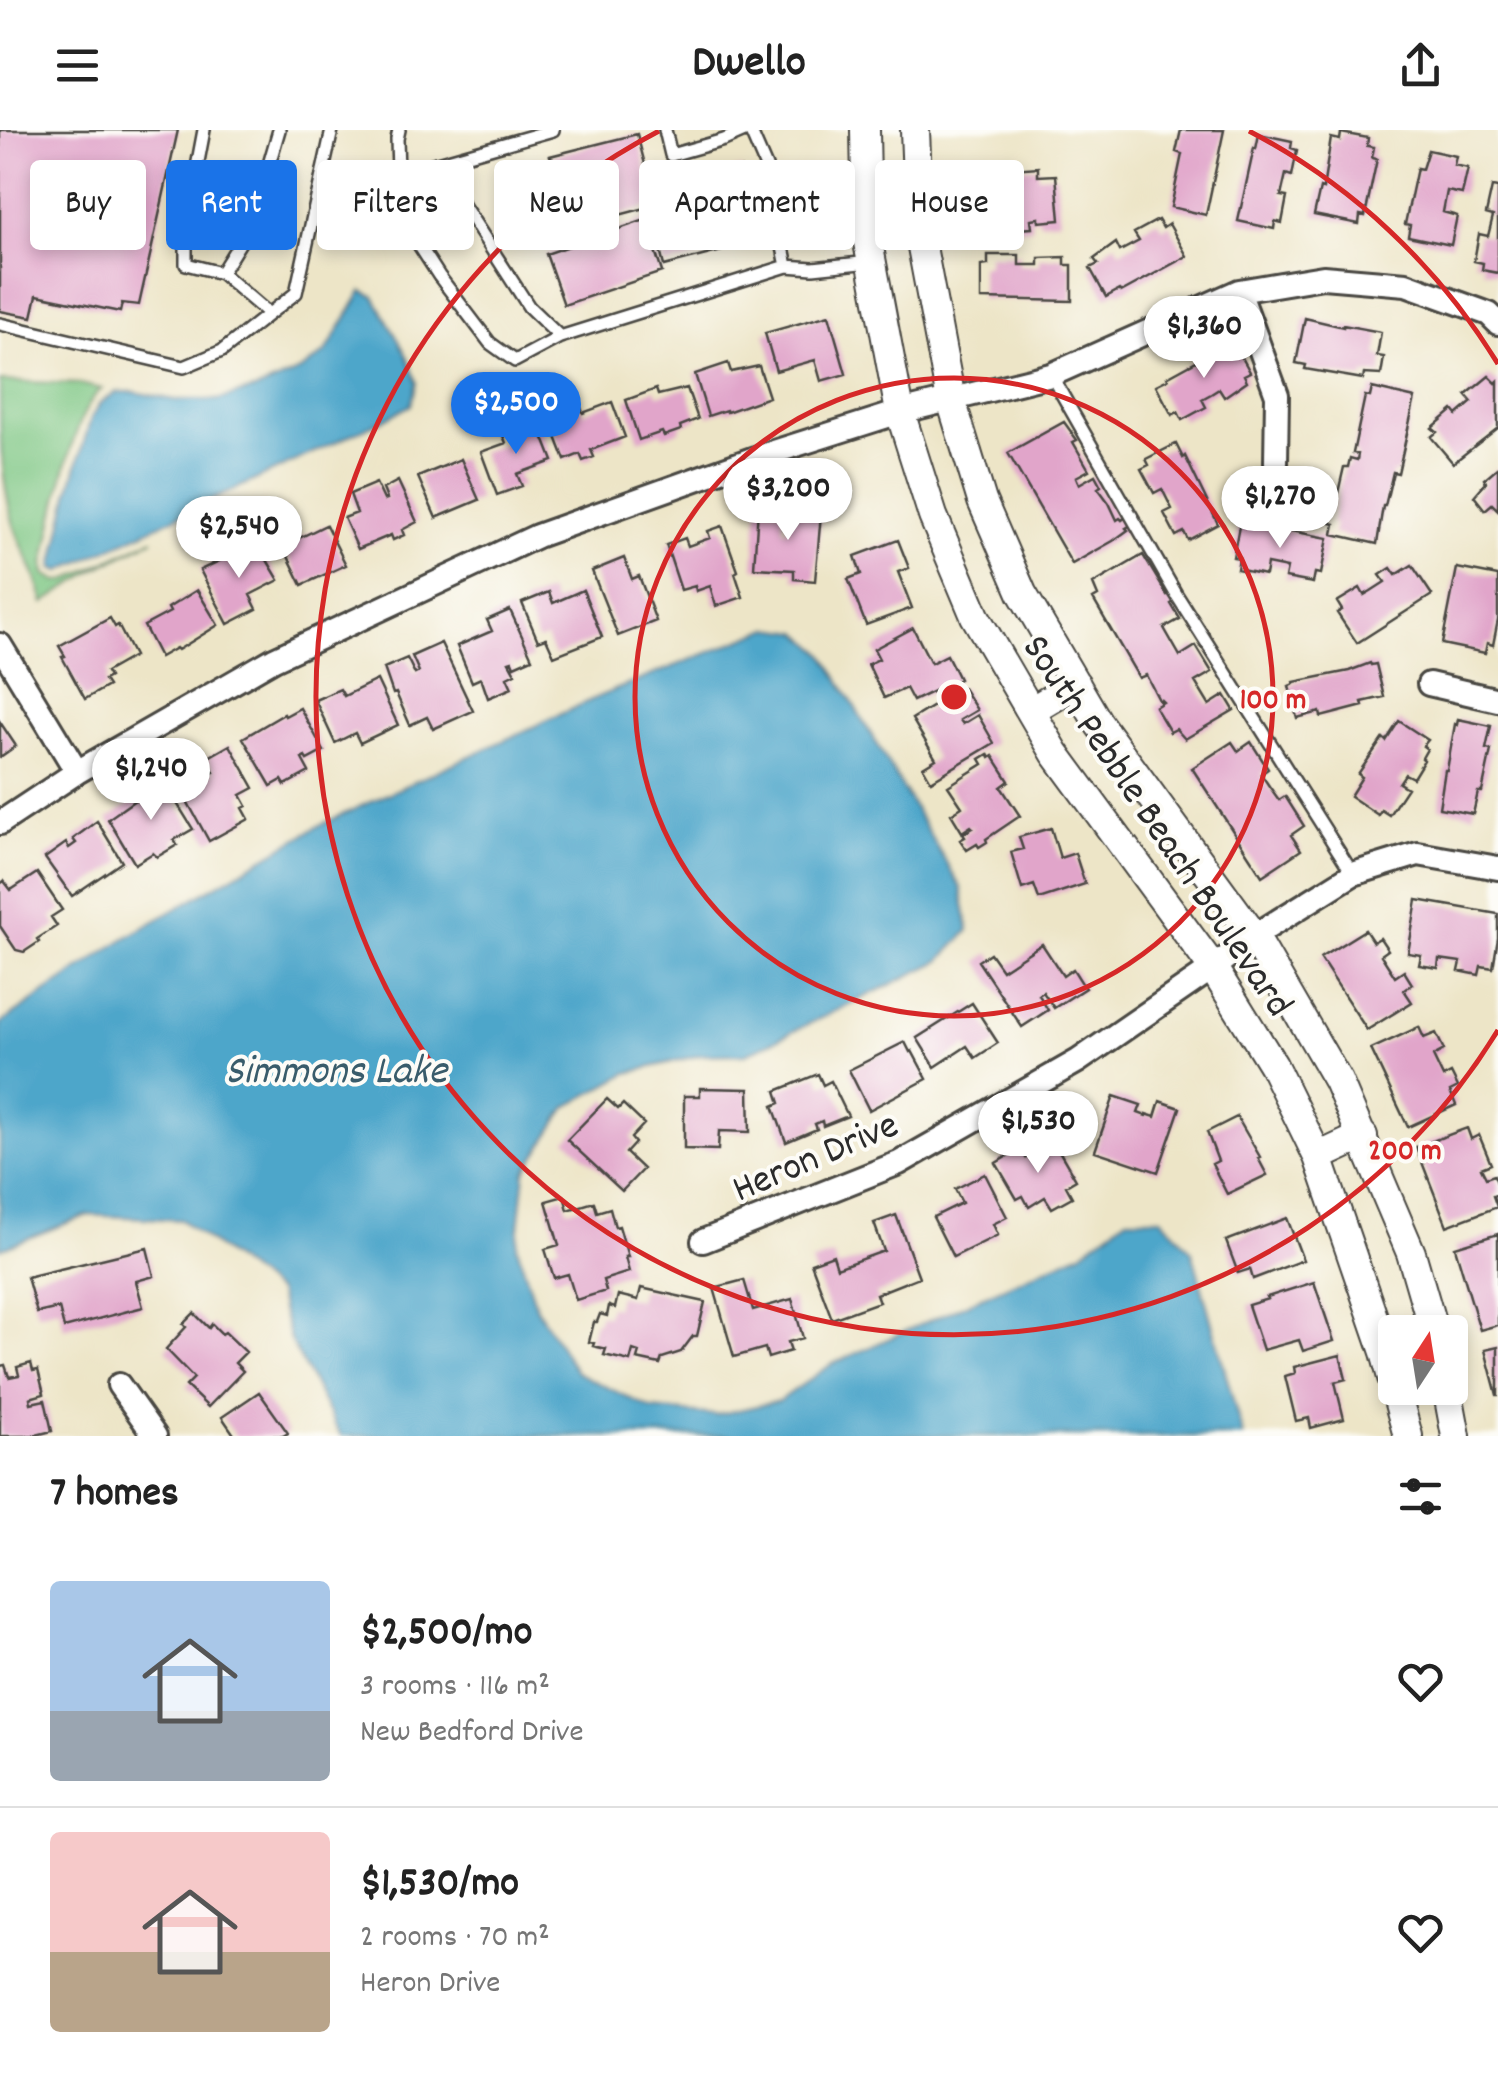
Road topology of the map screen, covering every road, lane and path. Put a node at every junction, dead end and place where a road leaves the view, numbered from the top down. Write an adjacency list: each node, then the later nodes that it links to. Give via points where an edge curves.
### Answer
1 (204, 130): 18 (lane, via 186,225 186,264)
2 (279, 130): 18 (lane, via 252,223)
3 (332, 130): 10 (lane)
4 (399, 130): 11 (lane)
5 (552, 130): 12 (lane)
6 (665, 130): 7 (lane, via 672,155)
7 (748, 130): 17 (lane, via 766,167)
8 (866, 130): 16 (street, South Pebble Beach Boulevard)
9 (915, 130): 25 (street, South Pebble Beach Boulevard, via 919,232)
10 (325, 160)
11 (398, 160)
12 (447, 160)
13 (317, 197): 20 (lane, via 296,293)
14 (474, 222): 23 (lane, via 529,307)
15 (422, 250): 23 (lane, via 490,343 515,361)
16 (871, 262): 17 (lane); 26 (street, South Pebble Beach Boulevard)
17 (787, 266): 23 (lane)
18 (221, 274): 20 (lane)
19 (1239, 292): 21 (street, via 1323,277 1406,284); 24 (street); 27 (street, via 1278,395)
20 (269, 314): 22 (lane, via 222,351 184,366)
21 (1498, 323)
22 (0, 324)
23 (560, 338)
24 (1052, 375): 25 (street); 36 (lane, via 1176,594)
25 (952, 400): 26 (street); 29 (street, South Pebble Beach Boulevard, via 982,501 1022,592)
26 (900, 412): 32 (street, South Pebble Beach Boulevard, via 975,616); 33 (street, via 537,536 274,658)
27 (1276, 463)
28 (0, 645): 33 (street)
29 (1076, 684): 32 (street); 37 (street, South Pebble Beach Boulevard)
30 (1429, 684): 31 (street)
31 (1498, 700)
32 (1031, 712): 38 (street, South Pebble Beach Boulevard)
33 (77, 772): 34 (street)
34 (0, 823)
35 (1498, 868): 36 (street, Heron Drive, via 1418,854)
36 (1353, 874): 37 (street, Heron Drive)
37 (1254, 936): 38 (street, Heron Drive); 39 (street, South Pebble Beach Boulevard)
38 (1214, 968): 40 (street, South Pebble Beach Boulevard); 41 (street, Heron Drive, via 1078,1061 899,1163)
39 (1363, 1136): 40 (street); 42 (street, South Pebble Beach Boulevard)
40 (1318, 1157): 43 (street, South Pebble Beach Boulevard)
41 (703, 1241)
42 (1429, 1315)
43 (1378, 1332)
44 (119, 1385): 47 (street)
45 (1400, 1405): 48 (street, South Pebble Beach Boulevard)
46 (1450, 1405): 49 (street)
47 (155, 1436)
48 (1408, 1436)
49 (1456, 1436)

